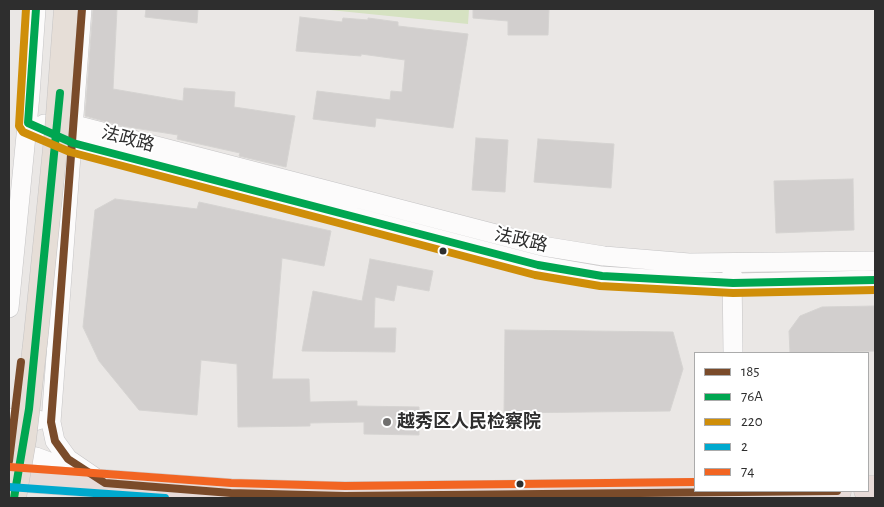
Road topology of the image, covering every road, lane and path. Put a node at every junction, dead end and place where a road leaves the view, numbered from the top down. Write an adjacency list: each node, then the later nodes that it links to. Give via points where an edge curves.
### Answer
1 (36, 9): 5 (street)
2 (53, 9): 18 (main road, via 42,161)
3 (66, 9): 22 (main road, bridge, via 26,432)
4 (82, 9): 6 (street)
5 (33, 46): 6 (street, via 43,62 51,67 67,64); 7 (street)
6 (78, 53): 8 (street)
7 (28, 123): 8 (street, 法政路); 13 (street)
8 (74, 134): 10 (street, 法政路, via 542,246 646,260); 12 (street, 法政路, via 538,265 602,276); 15 (street)
9 (875, 261): 10 (street, 法政路)
10 (732, 264): 12 (street)
11 (875, 280): 12 (street, 法政路)
12 (733, 283): 14 (street)
13 (9, 308)
14 (732, 352)
15 (51, 406): 16 (street, via 36,422); 20 (street, via 52,432 62,451 68,459)
16 (9, 418)
17 (9, 453): 20 (street, via 36,457)
18 (9, 461)
19 (9, 477): 20 (highway)
20 (104, 483): 21 (highway, via 231,493 345,496)
21 (688, 489)
22 (14, 498)

